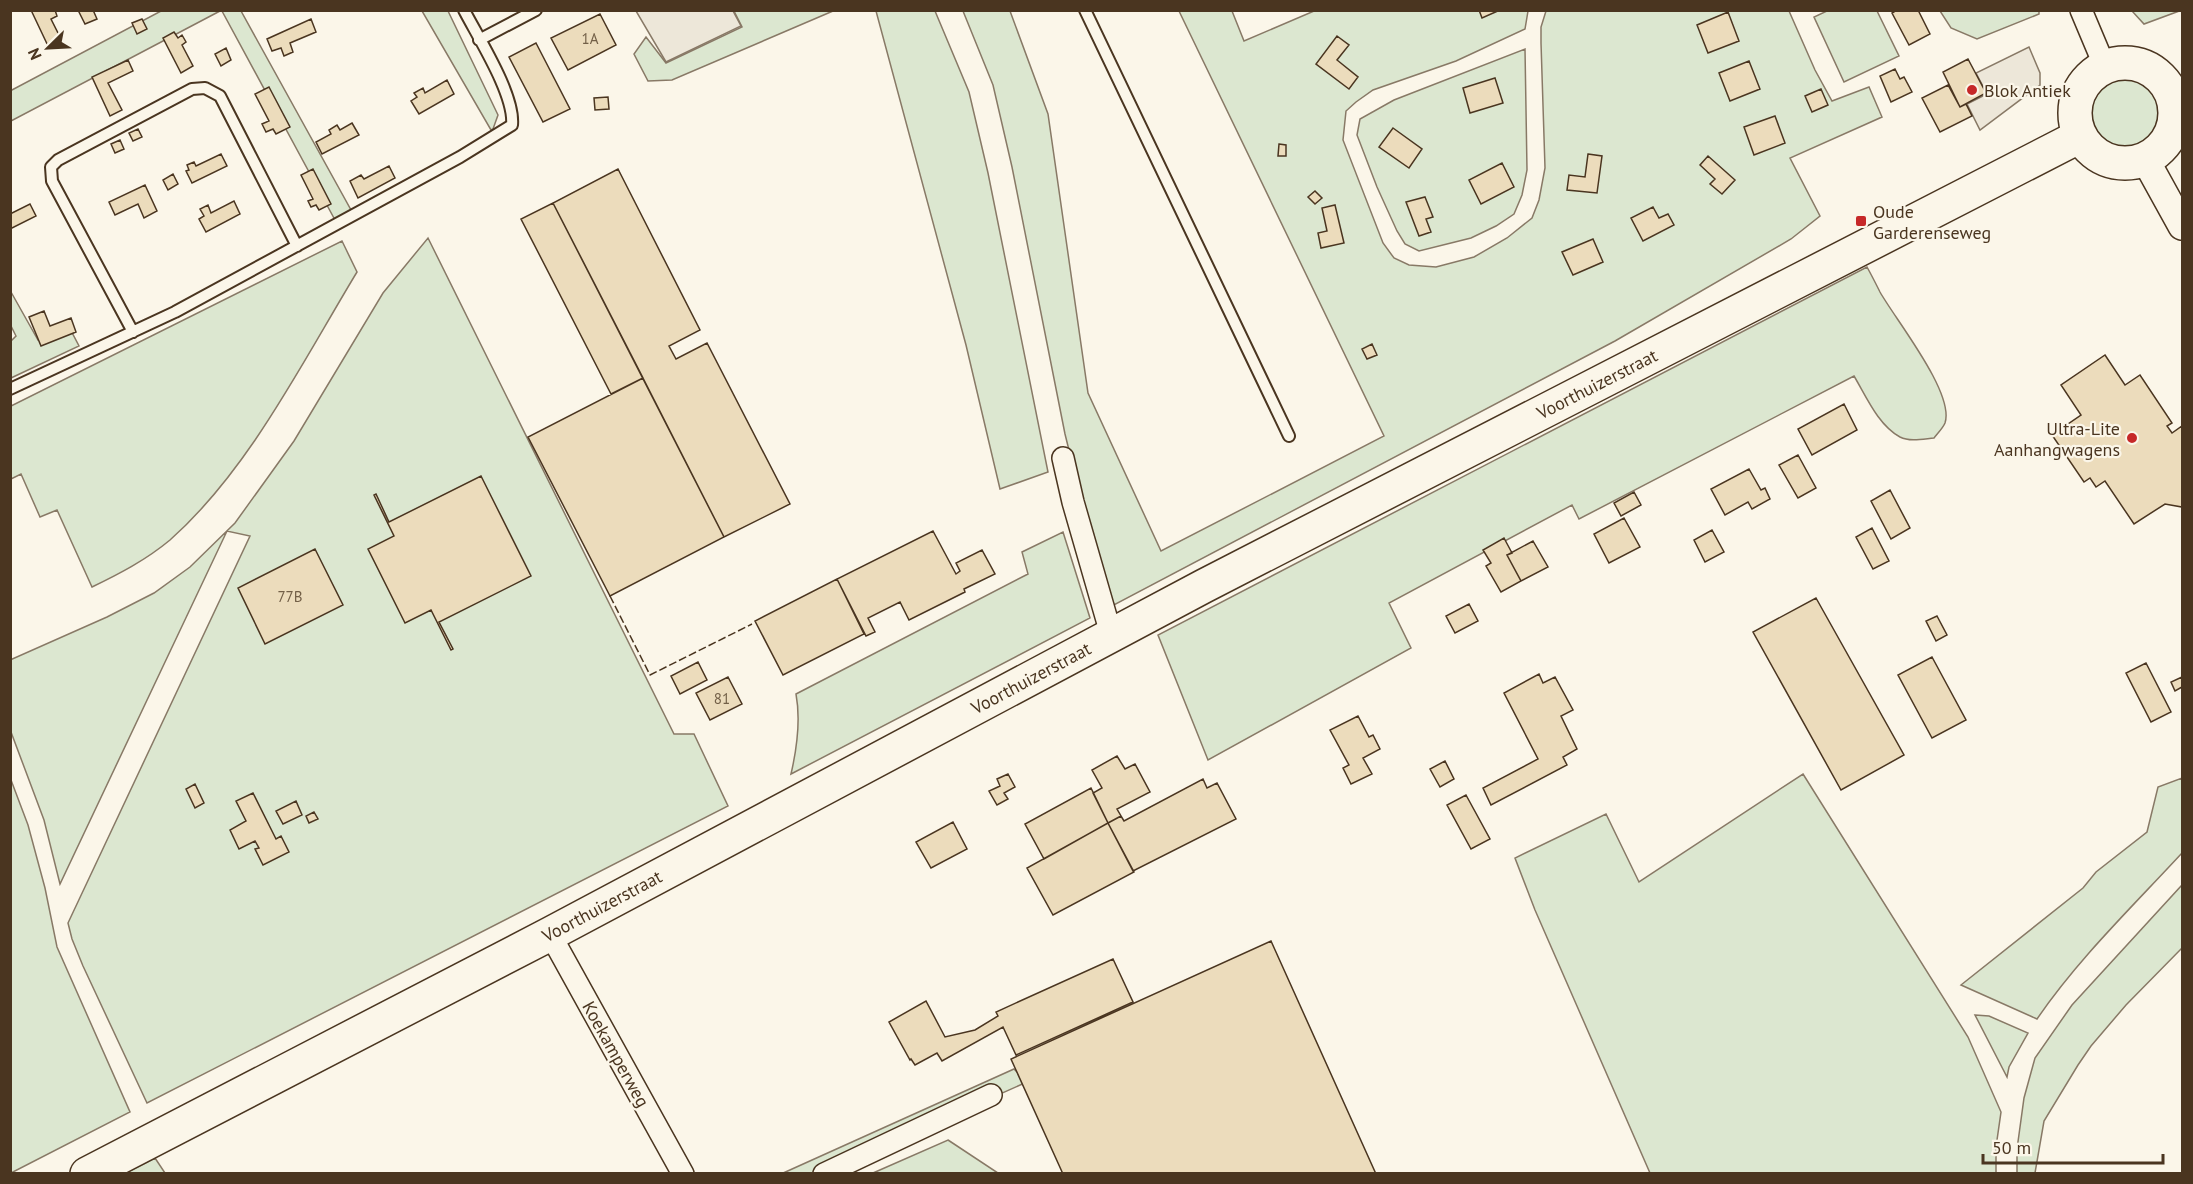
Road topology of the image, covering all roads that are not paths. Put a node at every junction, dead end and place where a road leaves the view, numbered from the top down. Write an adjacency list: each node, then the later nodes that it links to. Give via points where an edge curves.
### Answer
1 (464, 10): 5 (lane)
2 (1085, 10): 14 (lane)
3 (2081, 10): 6 (street)
4 (534, 12): 5 (lane)
5 (479, 40): 11 (lane, via 510,104 512,125)
6 (2105, 67): 7 (main road, via 2117,63 2140,66); 8 (main road, via 2091,76 2075,104)
7 (2175, 84): 9 (main road, via 2174,123 2164,144)
8 (2080, 136): 9 (main road, via 2094,153 2114,162); 16 (main road, Voorthuizerstraat)
9 (2145, 159): 10 (street)
10 (2182, 226)
11 (297, 246): 12 (lane); 12 (lane, via 220,96 205,88 192,89 51,167 52,182)
12 (133, 332): 13 (lane)
13 (10, 389)
14 (1289, 436)
15 (1063, 458): 16 (street)
16 (1114, 634): 17 (main road, Voorthuizerstraat)
17 (550, 934): 19 (main road, Voorthuizerstraat); 20 (street, Koekamperweg)
18 (991, 1095): 21 (street)
19 (87, 1173)
20 (683, 1173)
21 (824, 1173)

